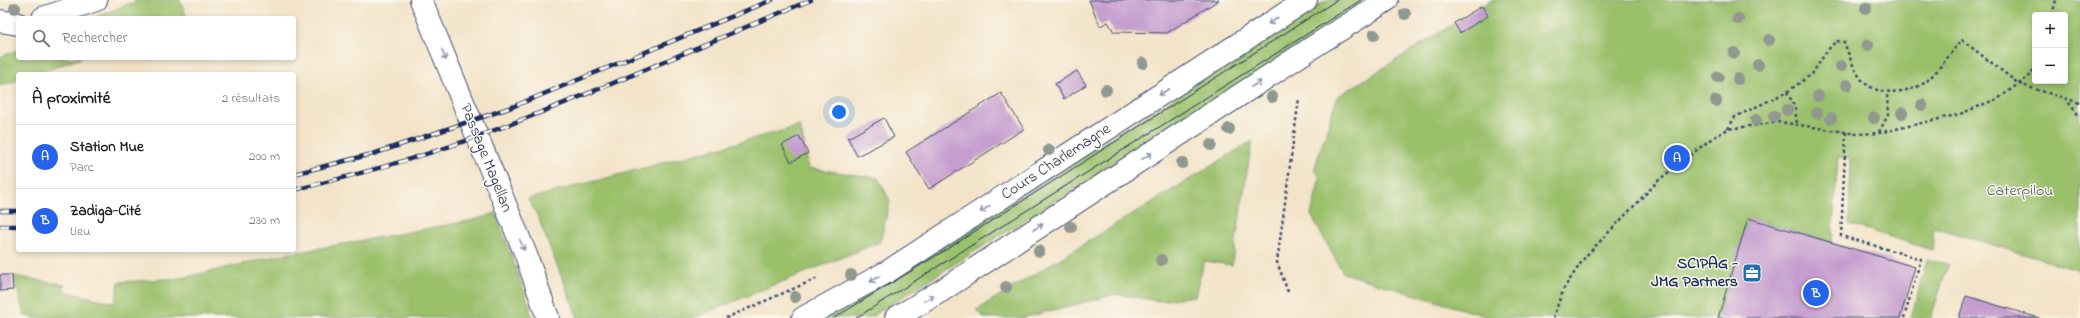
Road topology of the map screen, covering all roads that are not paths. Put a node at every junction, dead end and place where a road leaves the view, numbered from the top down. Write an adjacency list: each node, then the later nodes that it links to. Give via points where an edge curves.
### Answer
1 (59, 0): 6 (street)
2 (96, 0): 7 (street)
3 (421, 0): 10 (street, Passage Magellan, one-way to 10, via 526,255)
4 (1306, 0): 11 (street, Cours Charlemagne, one-way to 11, via 887,272)
5 (1387, 0): 12 (street, one-way to 5)
6 (43, 16)
7 (49, 16)
8 (0, 20): 9 (street)
9 (16, 24)
10 (548, 318)
11 (803, 318)
12 (896, 318)

